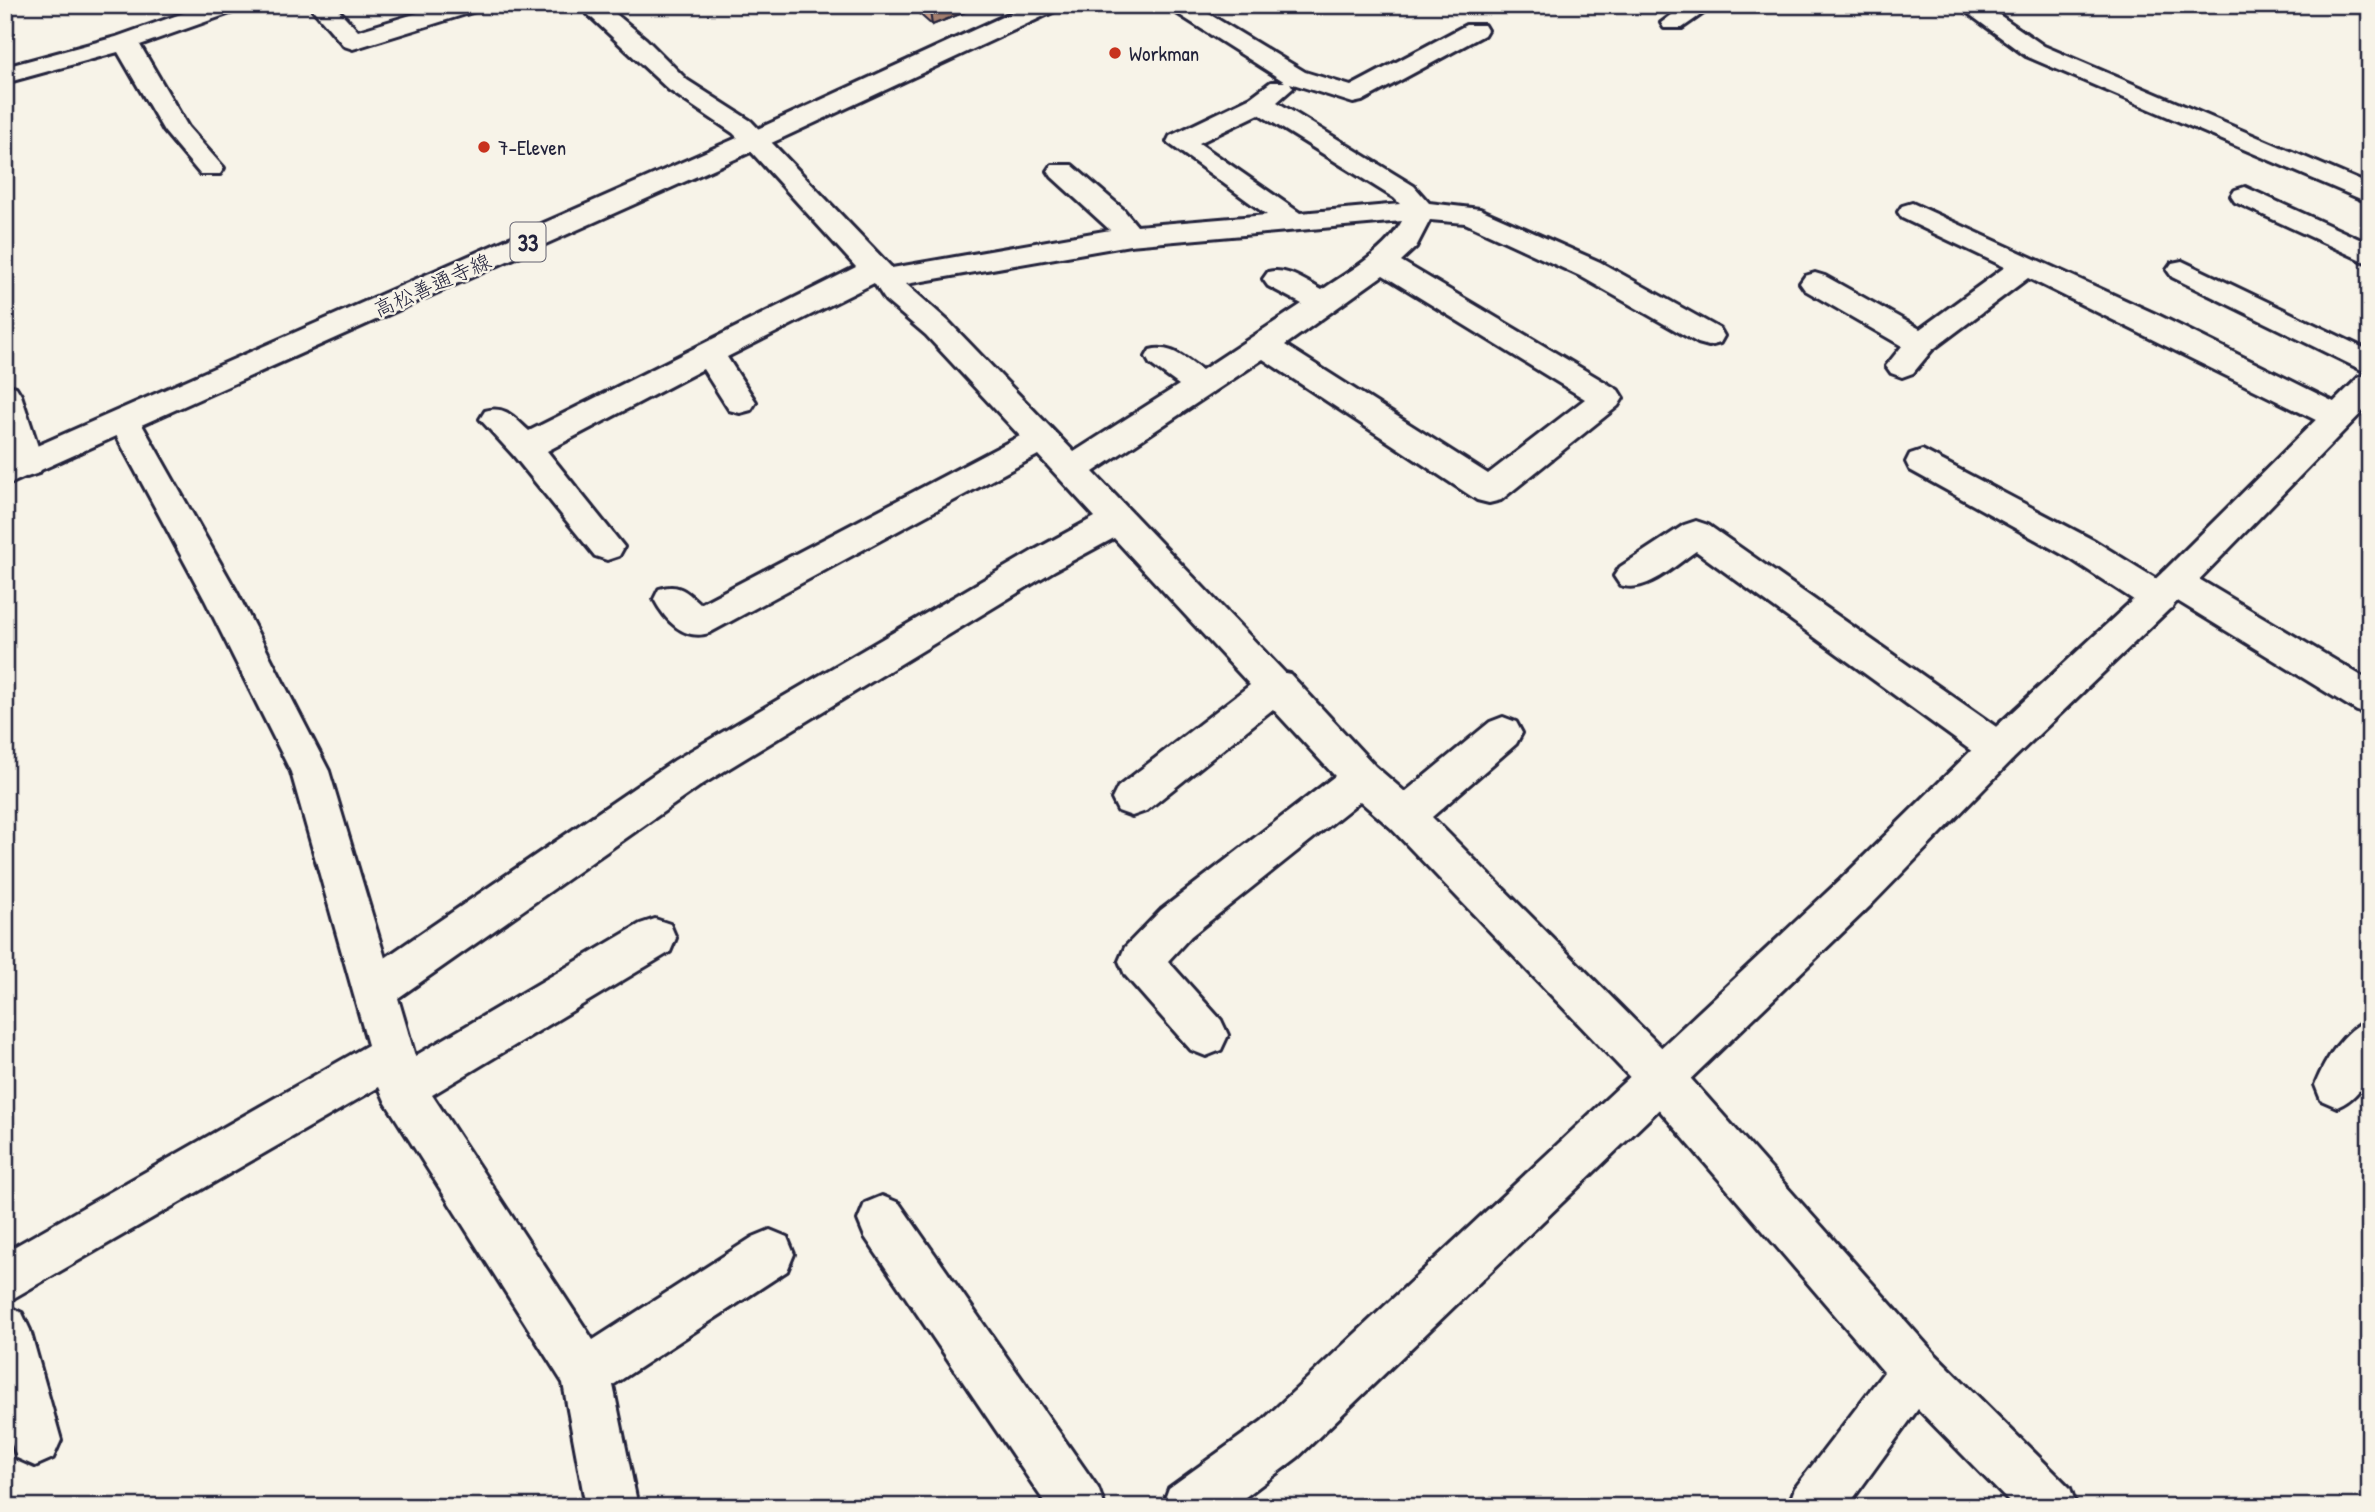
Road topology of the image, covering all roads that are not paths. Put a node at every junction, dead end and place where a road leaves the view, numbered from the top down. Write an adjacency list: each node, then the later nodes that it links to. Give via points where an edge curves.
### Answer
1 (230, 5): 11 (street)
2 (321, 5): 3 (street, via 353,41)
3 (470, 5)
4 (590, 5): 15 (street, via 678,85)
5 (1048, 5): 15 (street, 高松善通寺線 / 33)
6 (1176, 5): 13 (street)
7 (1703, 5): 9 (street)
8 (1970, 5): 18 (street, via 2035,51)
9 (1673, 23)
10 (1475, 30): 13 (street, via 1353,95)
11 (125, 43): 12 (street); 16 (street, via 177,131)
12 (5, 75)
13 (1296, 77): 14 (street)
14 (1260, 103): 20 (street, via 1404,192); 22 (street, via 1180,142)
15 (756, 140): 28 (street); 45 (street, 高松善通寺線 / 33)
16 (209, 168)
17 (1062, 171): 23 (street)
18 (2370, 195)
19 (2245, 196): 24 (street)
20 (1421, 211): 22 (street); 25 (street, via 1406,241); 32 (street, via 1470,215 1590,269)
21 (1912, 212): 26 (street)
22 (1292, 220): 23 (street)
23 (1130, 236): 28 (street)
24 (2370, 255)
25 (1381, 262): 31 (street); 34 (street, via 1607,398 1489,491)
26 (2024, 267): 33 (street); 43 (street, via 2149,323)
27 (2182, 270): 37 (street)
28 (881, 274): 35 (street); 46 (street)
29 (1278, 279): 31 (street)
30 (1815, 283): 33 (street)
31 (1322, 302): 34 (street)
32 (1709, 336)
33 (1921, 343): 38 (street)
34 (1263, 345): 40 (street)
35 (708, 353): 42 (street); 47 (street)
36 (1161, 357): 40 (street)
37 (2370, 364)
38 (1902, 366)
39 (2370, 385): 43 (street)
40 (1202, 386): 50 (street)
41 (5, 395): 49 (street)
42 (740, 402)
43 (2337, 417): 54 (street)
44 (496, 419): 47 (street)
45 (125, 422): 49 (street, 高松善通寺線 / 33); 64 (street, via 310,771)
46 (1041, 439): 50 (street); 55 (street, via 836,531 696,623)
47 (526, 448): 52 (street)
48 (1922, 462): 54 (street)
49 (16, 469)
50 (1071, 470): 51 (street)
51 (1119, 520): 56 (street); 64 (street, via 689,772)
52 (607, 547)
53 (1632, 576): 59 (street, via 1696,534)
54 (2167, 590): 57 (street); 59 (street)
55 (672, 598)
56 (1277, 685): 60 (street); 61 (street)
57 (2370, 700)
58 (1503, 733): 62 (street)
59 (1998, 749): 68 (street, via 1855,893)
60 (1361, 778): 62 (street); 65 (street, via 1176,923 1140,961)
61 (1132, 799)
62 (1405, 816): 68 (street)
63 (655, 938): 67 (street)
64 (374, 990): 67 (street)
65 (1206, 1035)
66 (2370, 1040): 69 (street)
67 (397, 1072): 72 (street); 75 (street)
68 (1660, 1077): 74 (street); 79 (street, via 1280,1438)
69 (2337, 1085)
70 (882, 1220): 78 (street)
71 (770, 1254): 75 (street)
72 (5, 1279)
73 (5, 1330): 76 (street)
74 (1916, 1371): 80 (street); 81 (street)
75 (586, 1374): 77 (street)
76 (34, 1440)
77 (612, 1507)
78 (1079, 1507)
79 (1188, 1507)
80 (1814, 1507)
81 (2051, 1507)

